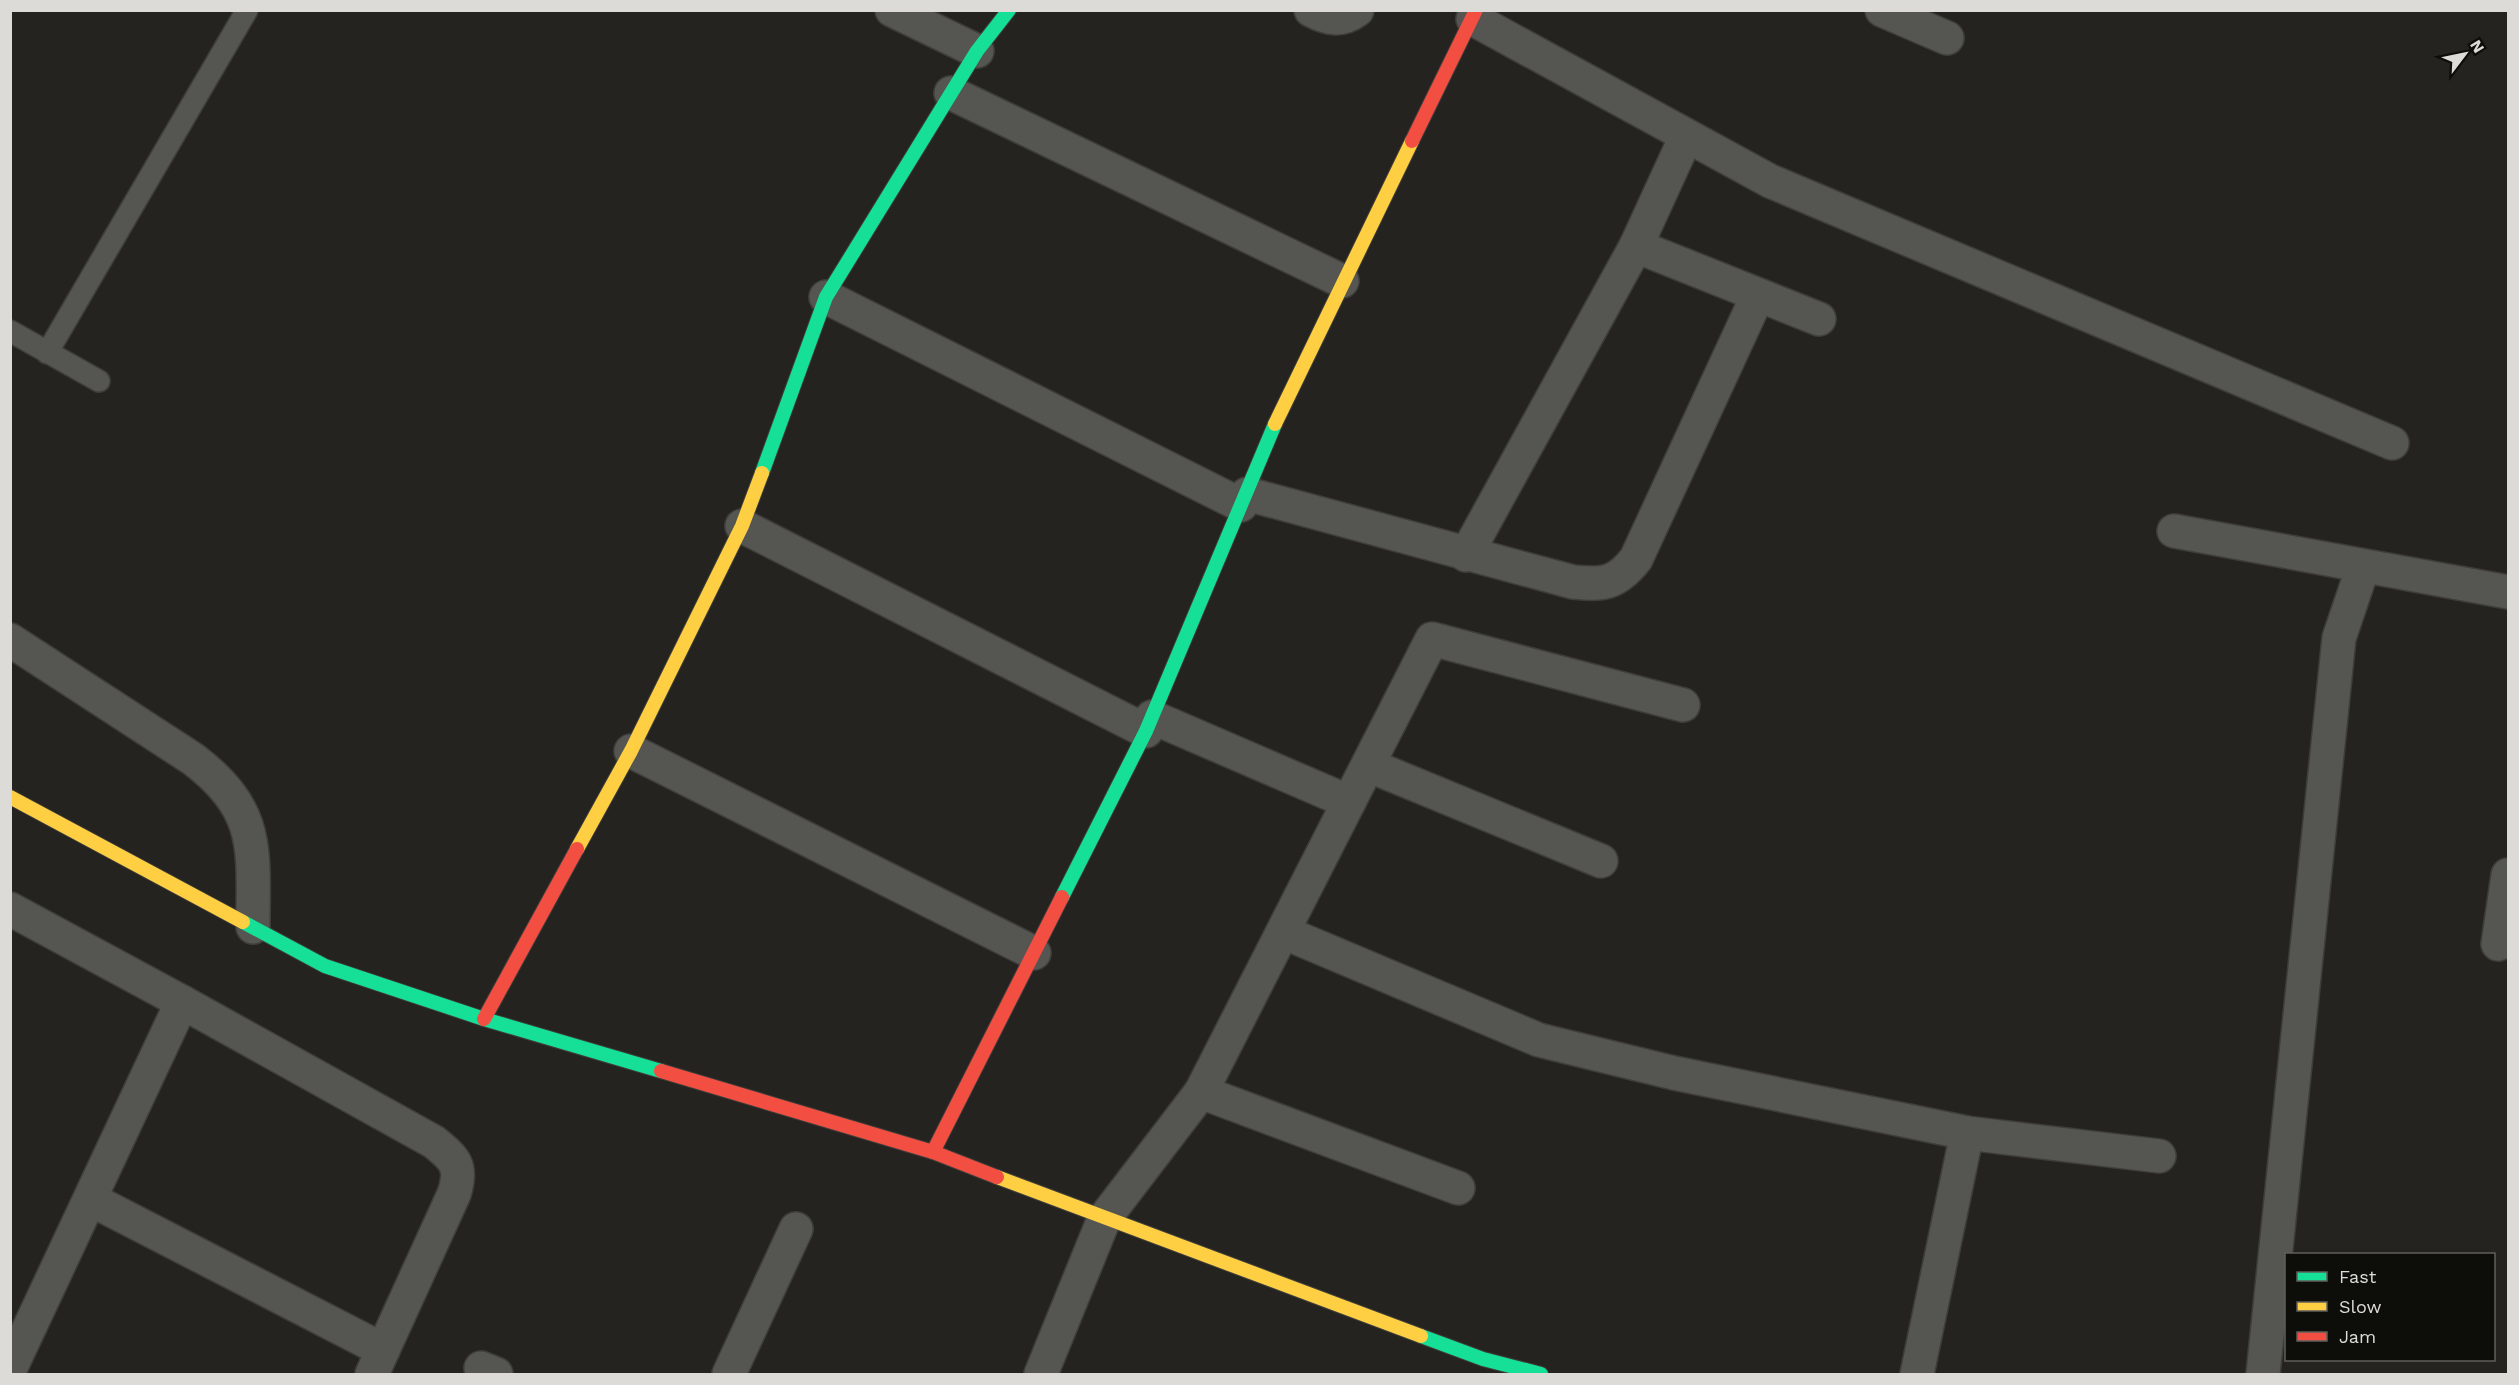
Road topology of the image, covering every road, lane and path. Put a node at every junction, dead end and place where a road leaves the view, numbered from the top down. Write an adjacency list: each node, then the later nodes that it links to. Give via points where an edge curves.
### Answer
1 (247, 10): 18 (lane)
2 (892, 10): 9 (street)
3 (1009, 10): 9 (street)
4 (1311, 10): 5 (street, via 1333,20 1347,18)
5 (1357, 10)
6 (1882, 10): 8 (street)
7 (1475, 15): 11 (street); 13 (street)
8 (1947, 38)
9 (976, 51): 10 (street)
10 (951, 93): 13 (street); 15 (street)
11 (1686, 137): 12 (street); 20 (street, via 1770,181)
12 (1636, 246): 14 (street); 24 (street)
13 (1342, 281): 21 (street, via 1282,407)
14 (1758, 295): 16 (street); 24 (street, via 1636,559 1625,573 1611,582 1595,585)
15 (826, 297): 21 (street); 22 (street)
16 (1819, 319)
17 (10, 331): 18 (lane)
18 (47, 353): 19 (lane)
19 (99, 381)
20 (2392, 443)
21 (1244, 500): 24 (street); 29 (street)
22 (742, 526): 29 (street); 30 (street)
23 (2174, 531): 25 (street)
24 (1466, 555)
25 (2363, 567): 26 (street); 58 (street, via 2339,638)
26 (2508, 592)
27 (10, 640): 37 (street, via 193,759 234,798 253,852)
28 (1683, 705): 31 (street, via 1432,639)
29 (1149, 724): 33 (street); 40 (street)
30 (631, 751): 40 (street); 42 (street)
31 (1368, 765): 33 (street); 34 (street)
32 (10, 797): 37 (street)
33 (1349, 802): 38 (street)
34 (1601, 861)
35 (2508, 875): 39 (street)
36 (10, 909): 41 (street)
37 (253, 927): 42 (street, via 325,966)
38 (1283, 932): 43 (street); 44 (street, via 1539,1040 1674,1073)
39 (2498, 944)
40 (1034, 953): 45 (street)
41 (182, 1002): 48 (street); 51 (street, via 434,1142 457,1165 459,1179 454,1194)
42 (484, 1019): 45 (street)
43 (1201, 1092): 47 (street); 49 (street)
44 (1967, 1133): 46 (street); 57 (street)
45 (933, 1152): 49 (street)
46 (2159, 1156)
47 (1458, 1188)
48 (90, 1199): 51 (street); 53 (street)
49 (1104, 1220): 52 (street); 55 (street)
50 (796, 1230): 54 (street)
51 (378, 1362)
52 (1480, 1367): 56 (street)
53 (10, 1369)
54 (729, 1374)
55 (1041, 1374)
56 (1541, 1374)
57 (1917, 1374)
58 (2263, 1374)

